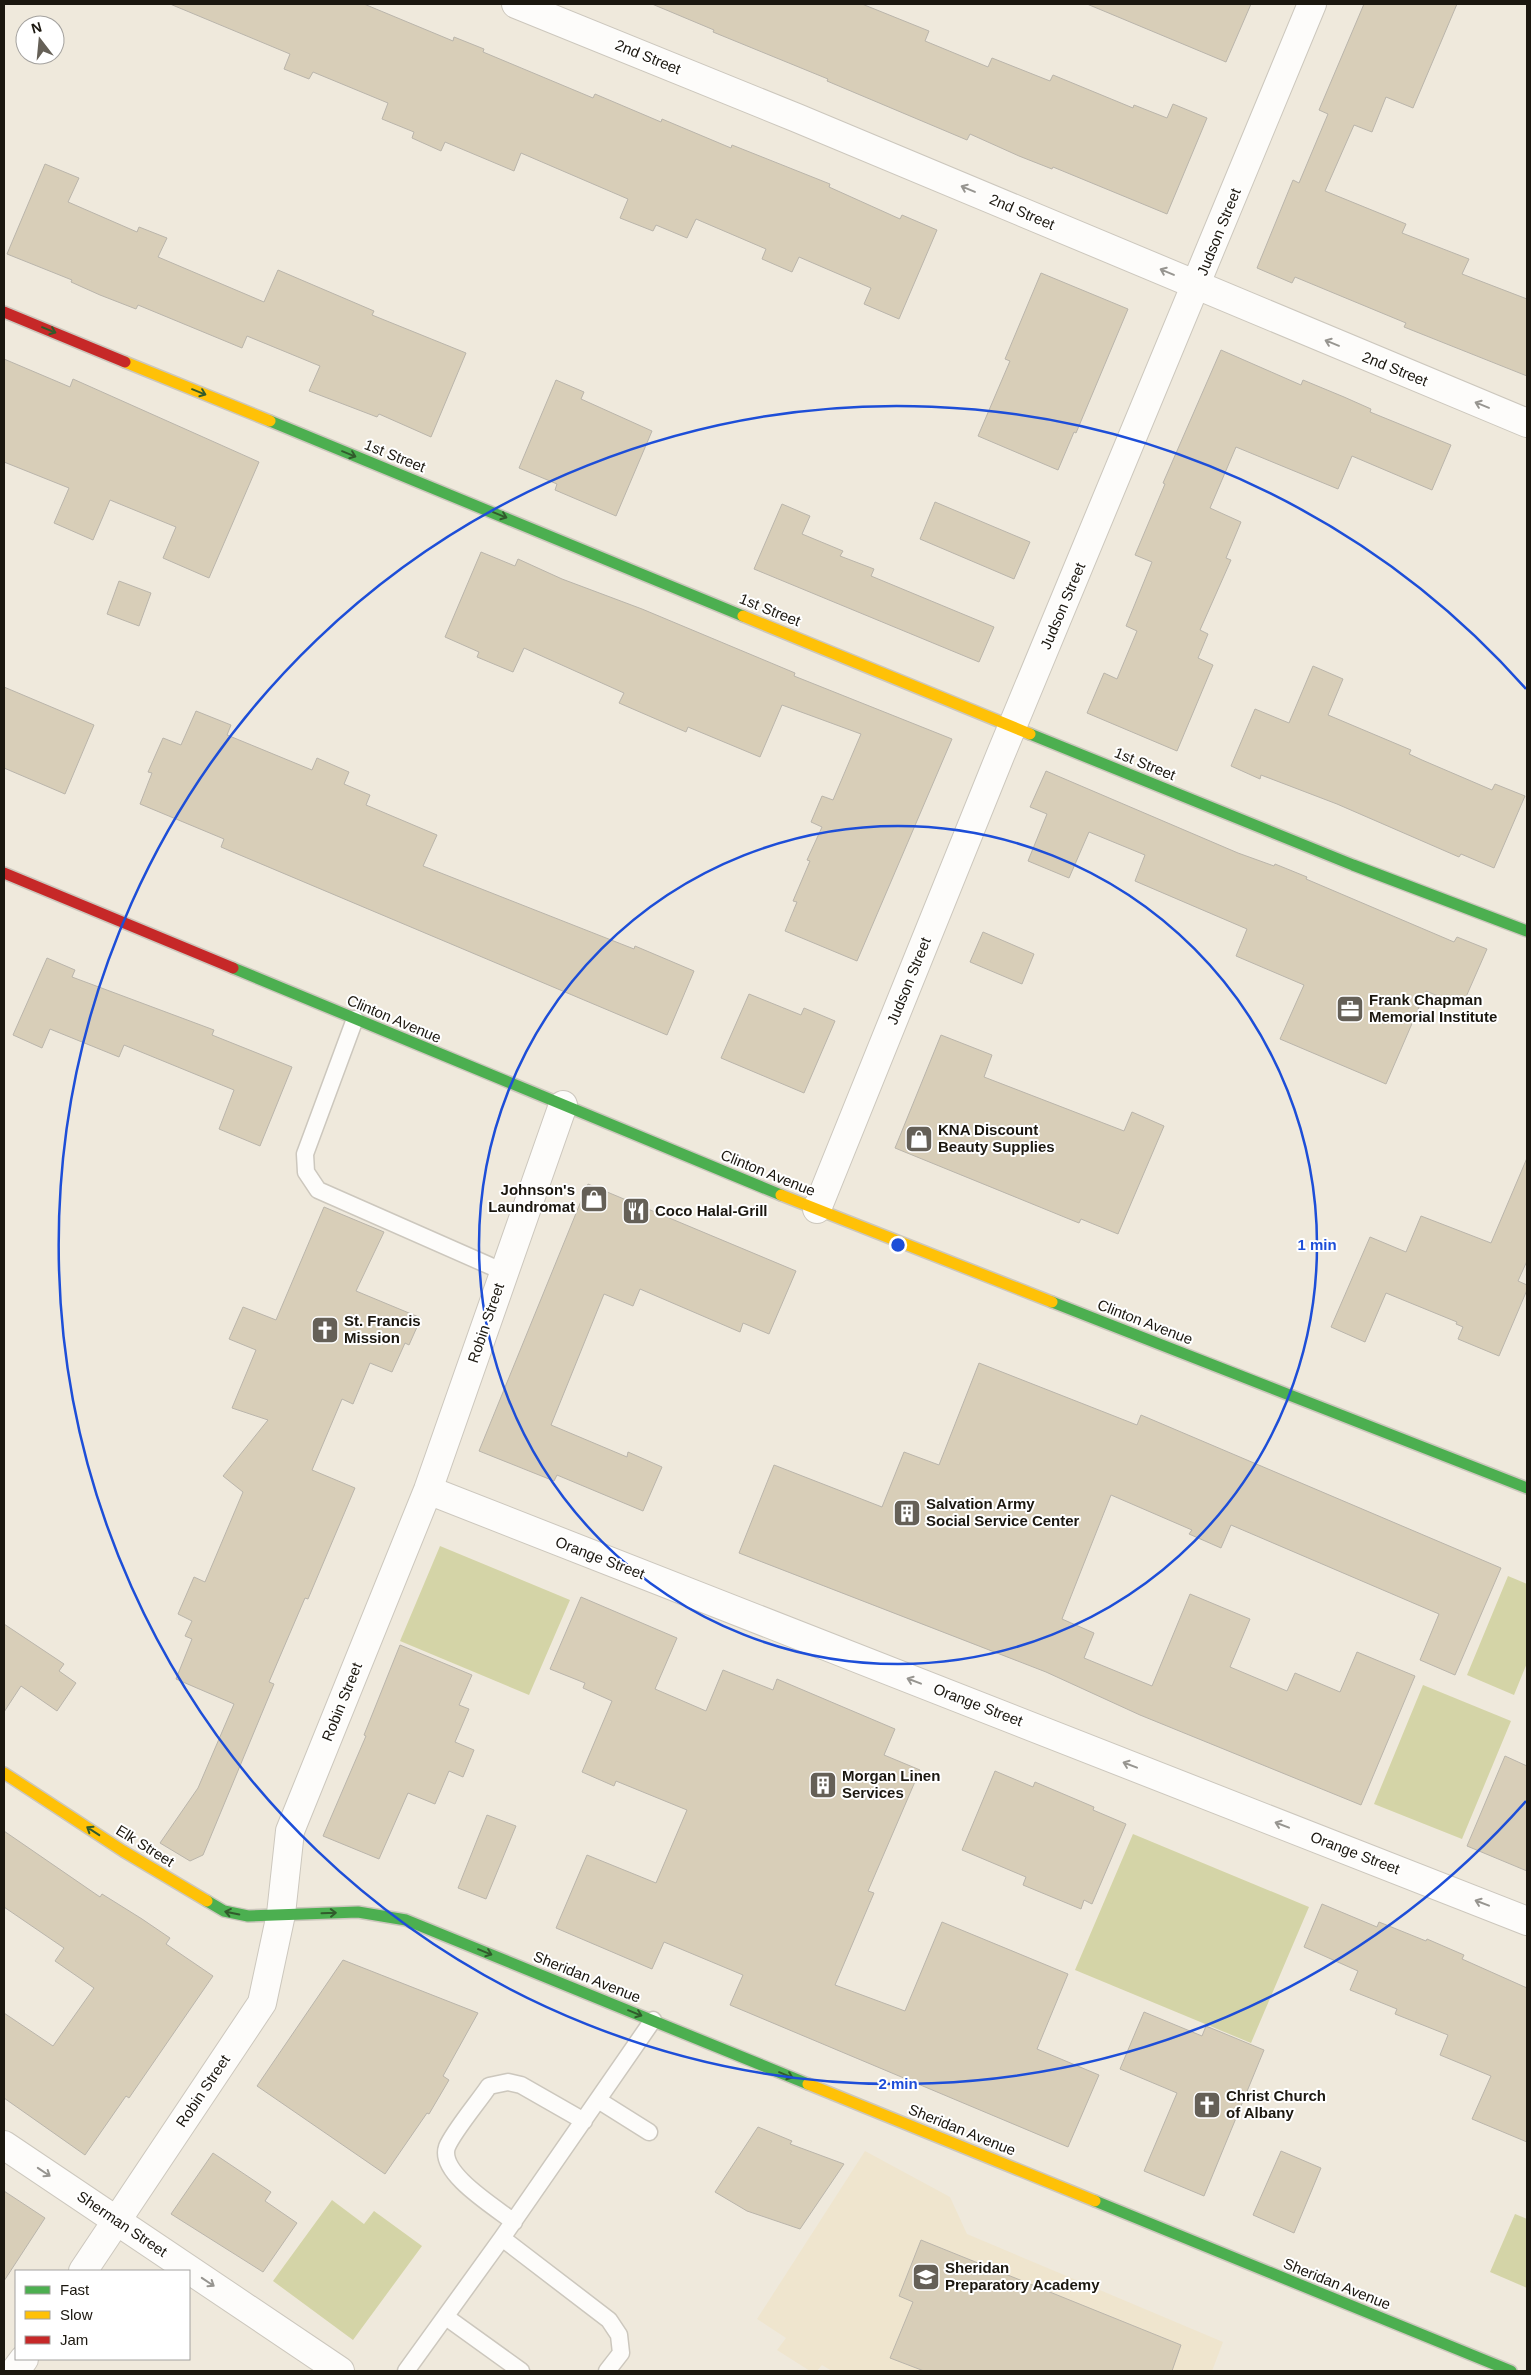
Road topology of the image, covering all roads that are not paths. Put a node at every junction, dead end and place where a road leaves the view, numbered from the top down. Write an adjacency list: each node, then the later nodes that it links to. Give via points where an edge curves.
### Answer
1 (516, 4): 3 (street, 2nd Street, one-way to 1)
2 (1312, 4): 3 (street, Judson Street)
3 (1197, 284): 5 (street, 2nd Street, one-way to 3, via 1235,303); 6 (street, Judson Street)
4 (4, 312): 6 (street, 1st Street, one-way to 6)
5 (1527, 423)
6 (1013, 727): 8 (street, 1st Street, via 1353,865); 11 (street, Judson Street)
7 (4, 873): 9 (street, Clinton Avenue)
8 (1527, 931)
9 (355, 1019): 10 (street, Clinton Avenue); 12 (lane, via 305,1154 306,1172 318,1190)
10 (563, 1105): 11 (street, Clinton Avenue); 12 (street, Robin Street)
11 (817, 1209): 13 (street, Clinton Avenue)
12 (504, 1272): 14 (street, Robin Street)
13 (1527, 1488)
14 (428, 1490): 16 (street, Robin Street, via 290,1830); 17 (street, Orange Street, one-way to 14)
15 (4, 1773): 16 (street, Elk Street, one-way to 15, via 248,1916 224,1911)
16 (281, 1914): 18 (street, Sheridan Avenue, one-way to 18, via 358,1912 406,1920); 23 (street, Robin Street, via 262,2003)
17 (1527, 1921)
18 (653, 2020): 19 (lane); 36 (street, Sheridan Avenue, one-way to 36)
19 (598, 2100): 20 (lane); 21 (lane)
20 (584, 2121): 24 (lane); 24 (lane, via 521,2085 508,2082 488,2086 447,2148 447,2163 454,2175)
21 (650, 2132)
22 (4, 2145): 23 (street, Sherman Street, one-way to 23)
23 (117, 2221): 26 (street, Robin Street); 27 (street, Sherman Street, one-way to 27)
24 (514, 2222): 25 (lane)
25 (502, 2238): 29 (lane); 35 (lane, via 609,2320 619,2336 621,2353)
26 (84, 2270)
27 (190, 2270)
28 (190, 2270): 32 (street, Sherman Street, one-way to 32)
29 (446, 2317): 33 (lane); 34 (lane)
30 (23, 2360): 31 (street)
31 (15, 2371)
32 (340, 2371)
33 (406, 2371)
34 (521, 2371)
35 (607, 2371)
36 (1511, 2371)

